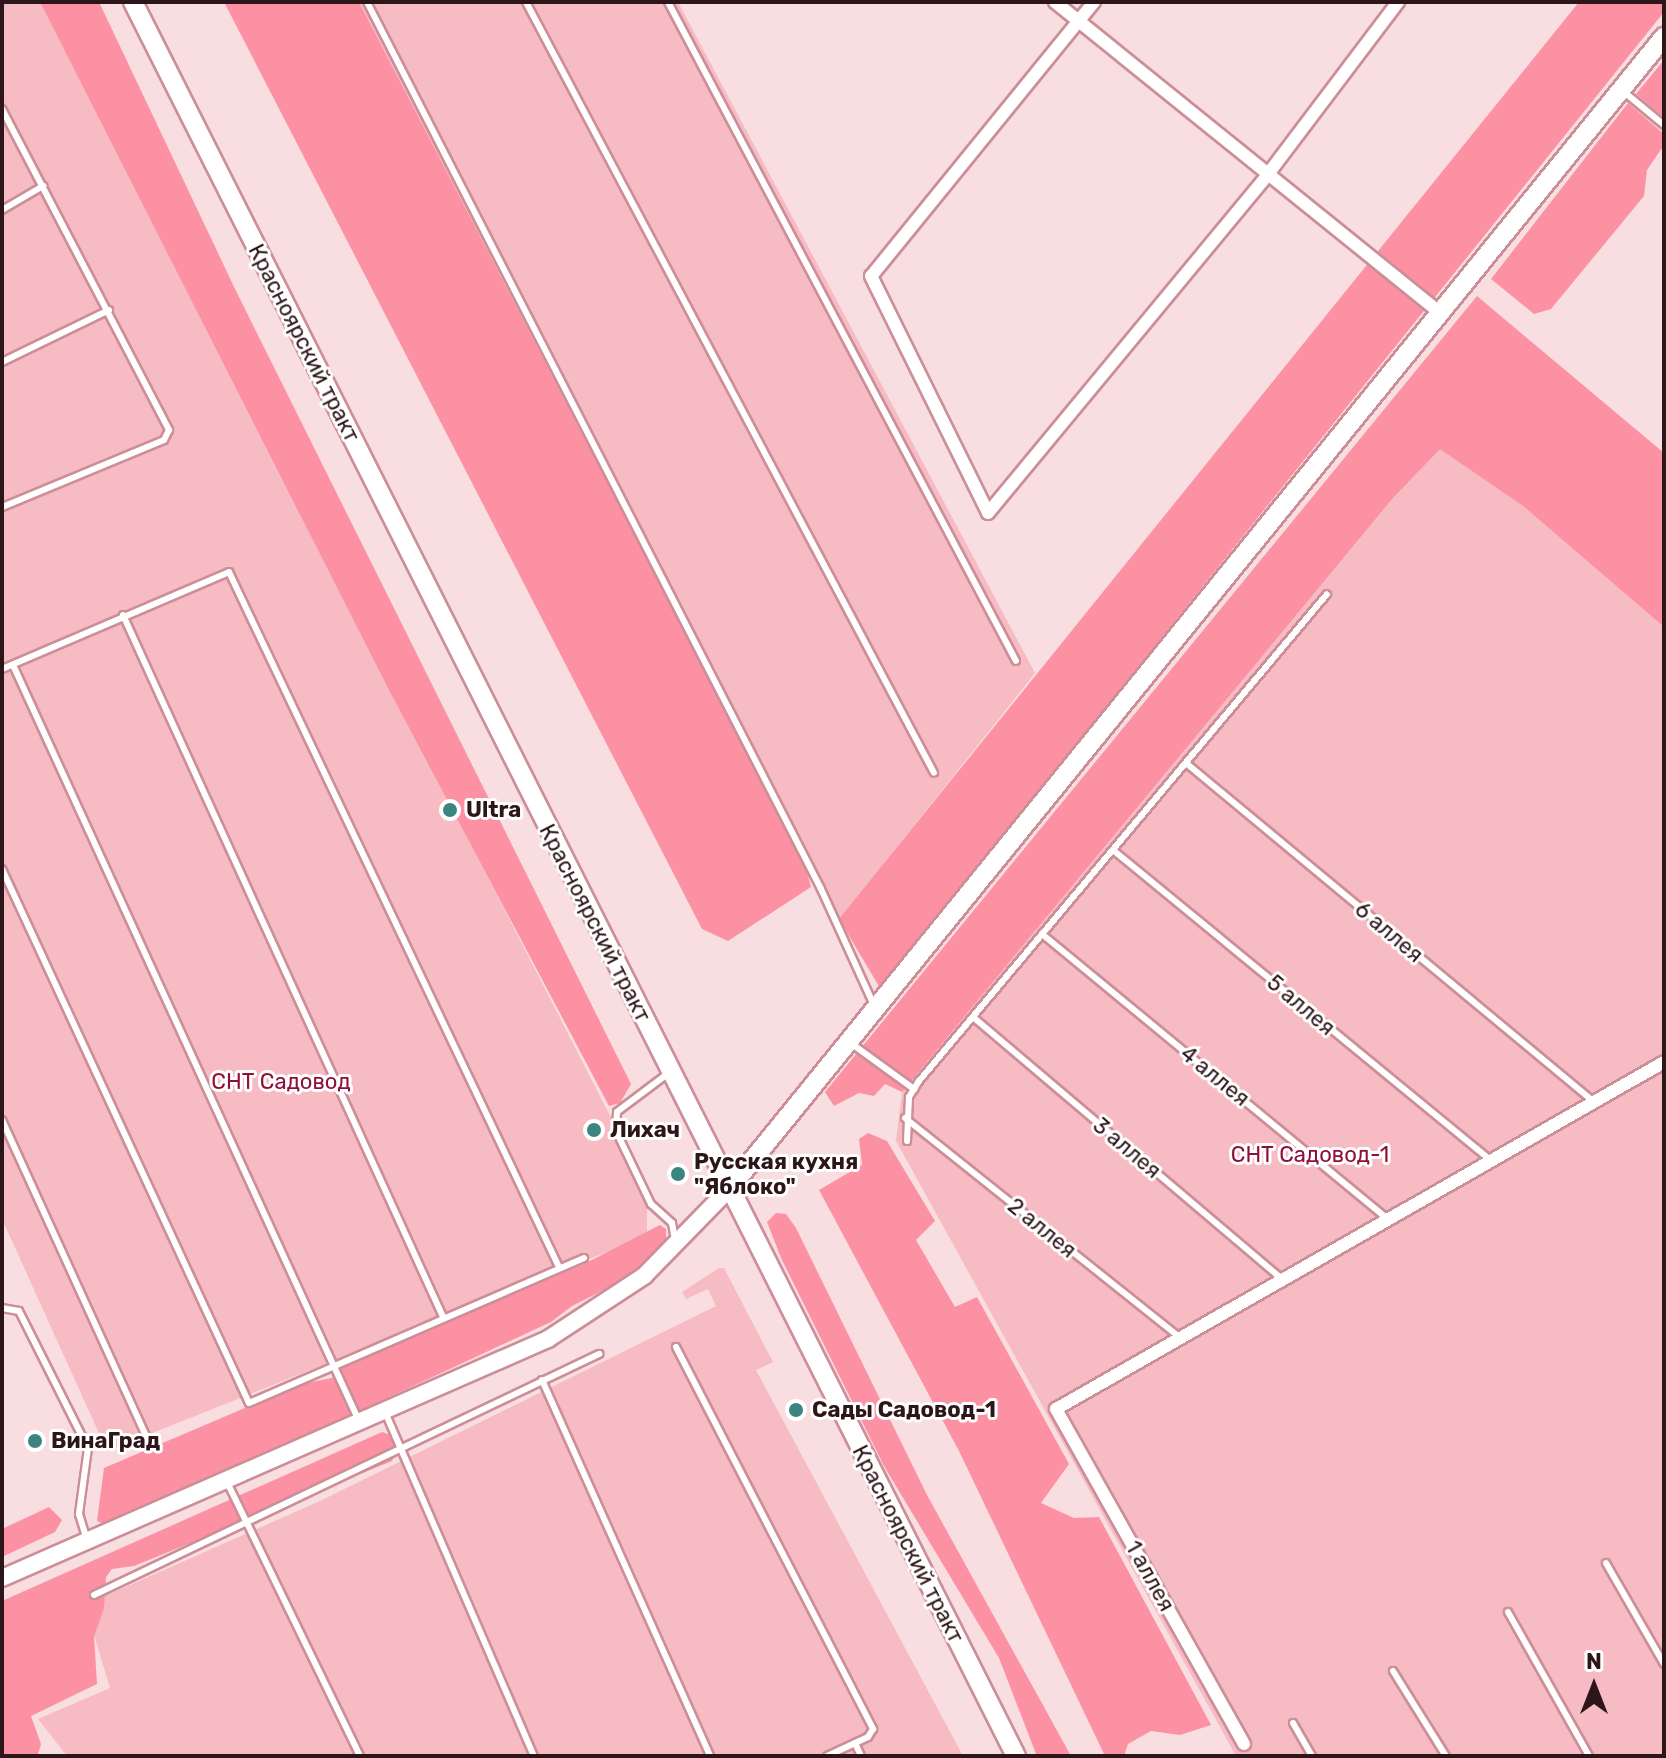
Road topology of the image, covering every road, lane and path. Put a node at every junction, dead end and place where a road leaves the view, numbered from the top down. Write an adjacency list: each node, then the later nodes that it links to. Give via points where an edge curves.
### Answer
1 (133, 2): 34 (main road, Красноярский тракт)
2 (367, 2): 30 (lane, via 821,889)
3 (526, 2): 26 (lane)
4 (668, 2): 22 (lane)
5 (1055, 2): 8 (street)
6 (1094, 2): 8 (street)
7 (1398, 2): 13 (street)
8 (1079, 22): 13 (street); 13 (street, via 871,276 988,513)
9 (1664, 37): 10 (main road)
10 (1620, 89): 12 (lane); 17 (main road)
11 (2, 109): 14 (lane)
12 (1664, 125)
13 (1268, 174): 17 (street)
14 (43, 186): 15 (lane); 16 (lane)
15 (2, 210)
16 (109, 310): 18 (lane); 19 (lane, via 159,404 169,434)
17 (1441, 314): 30 (main road)
18 (2, 362)
19 (2, 507)
20 (1327, 594): 25 (lane)
21 (123, 615): 23 (lane); 45 (lane, via 229,572); 48 (lane)
22 (1016, 661)
23 (13, 665): 24 (lane); 52 (lane)
24 (2, 669)
25 (1186, 763): 27 (lane); 36 (lane, 6 аллея)
26 (934, 773)
27 (1113, 850): 29 (lane); 40 (lane, 5 аллея)
28 (2, 869): 52 (lane, via 249,1403)
29 (1042, 934): 31 (lane); 42 (lane, 4 аллея)
30 (877, 1010): 32 (main road)
31 (973, 1017): 35 (lane); 46 (lane, 3 аллея)
32 (849, 1042): 35 (lane); 41 (main road)
33 (1664, 1062): 36 (street)
34 (670, 1072): 41 (main road, Красноярский тракт); 43 (lane, via 617,1112 616,1131 651,1204 672,1223)
35 (914, 1089): 37 (lane)
36 (1593, 1101): 40 (street)
37 (905, 1118): 39 (lane); 49 (lane, 2 аллея)
38 (2, 1120): 56 (lane)
39 (907, 1141)
40 (1490, 1160): 42 (street)
41 (729, 1189): 43 (street); 75 (main road, Красноярский тракт)
42 (1387, 1218): 46 (street)
43 (675, 1246): 54 (street, via 644,1276 548,1339)
44 (584, 1258): 45 (lane)
45 (559, 1267): 48 (lane)
46 (1281, 1278): 49 (street)
47 (2, 1308): 60 (lane, via 19,1311 88,1448 79,1514)
48 (443, 1317): 52 (lane)
49 (1179, 1337): 69 (street, 1 аллея, via 1056,1409)
50 (676, 1347): 68 (lane, via 873,1729)
51 (599, 1354): 53 (lane)
52 (335, 1365): 55 (lane)
53 (542, 1380): 57 (lane); 72 (lane)
54 (385, 1412): 55 (street); 57 (lane)
55 (360, 1423): 58 (street)
56 (150, 1445)
57 (401, 1448): 59 (lane); 71 (lane)
58 (226, 1480): 59 (lane); 60 (street)
59 (246, 1522): 63 (lane); 70 (lane)
60 (87, 1540): 62 (street)
61 (1606, 1563): 65 (lane)
62 (2, 1578)
63 (94, 1595)
64 (1508, 1612): 78 (lane)
65 (1664, 1664)
66 (1393, 1671): 77 (lane)
67 (1293, 1723): 76 (lane)
68 (855, 1743): 73 (lane); 74 (lane)
69 (1244, 1744)
70 (360, 1756)
71 (534, 1756)
72 (710, 1756)
73 (827, 1756)
74 (861, 1756)
75 (1016, 1756)
76 (1312, 1756)
77 (1446, 1756)
78 (1589, 1756)

